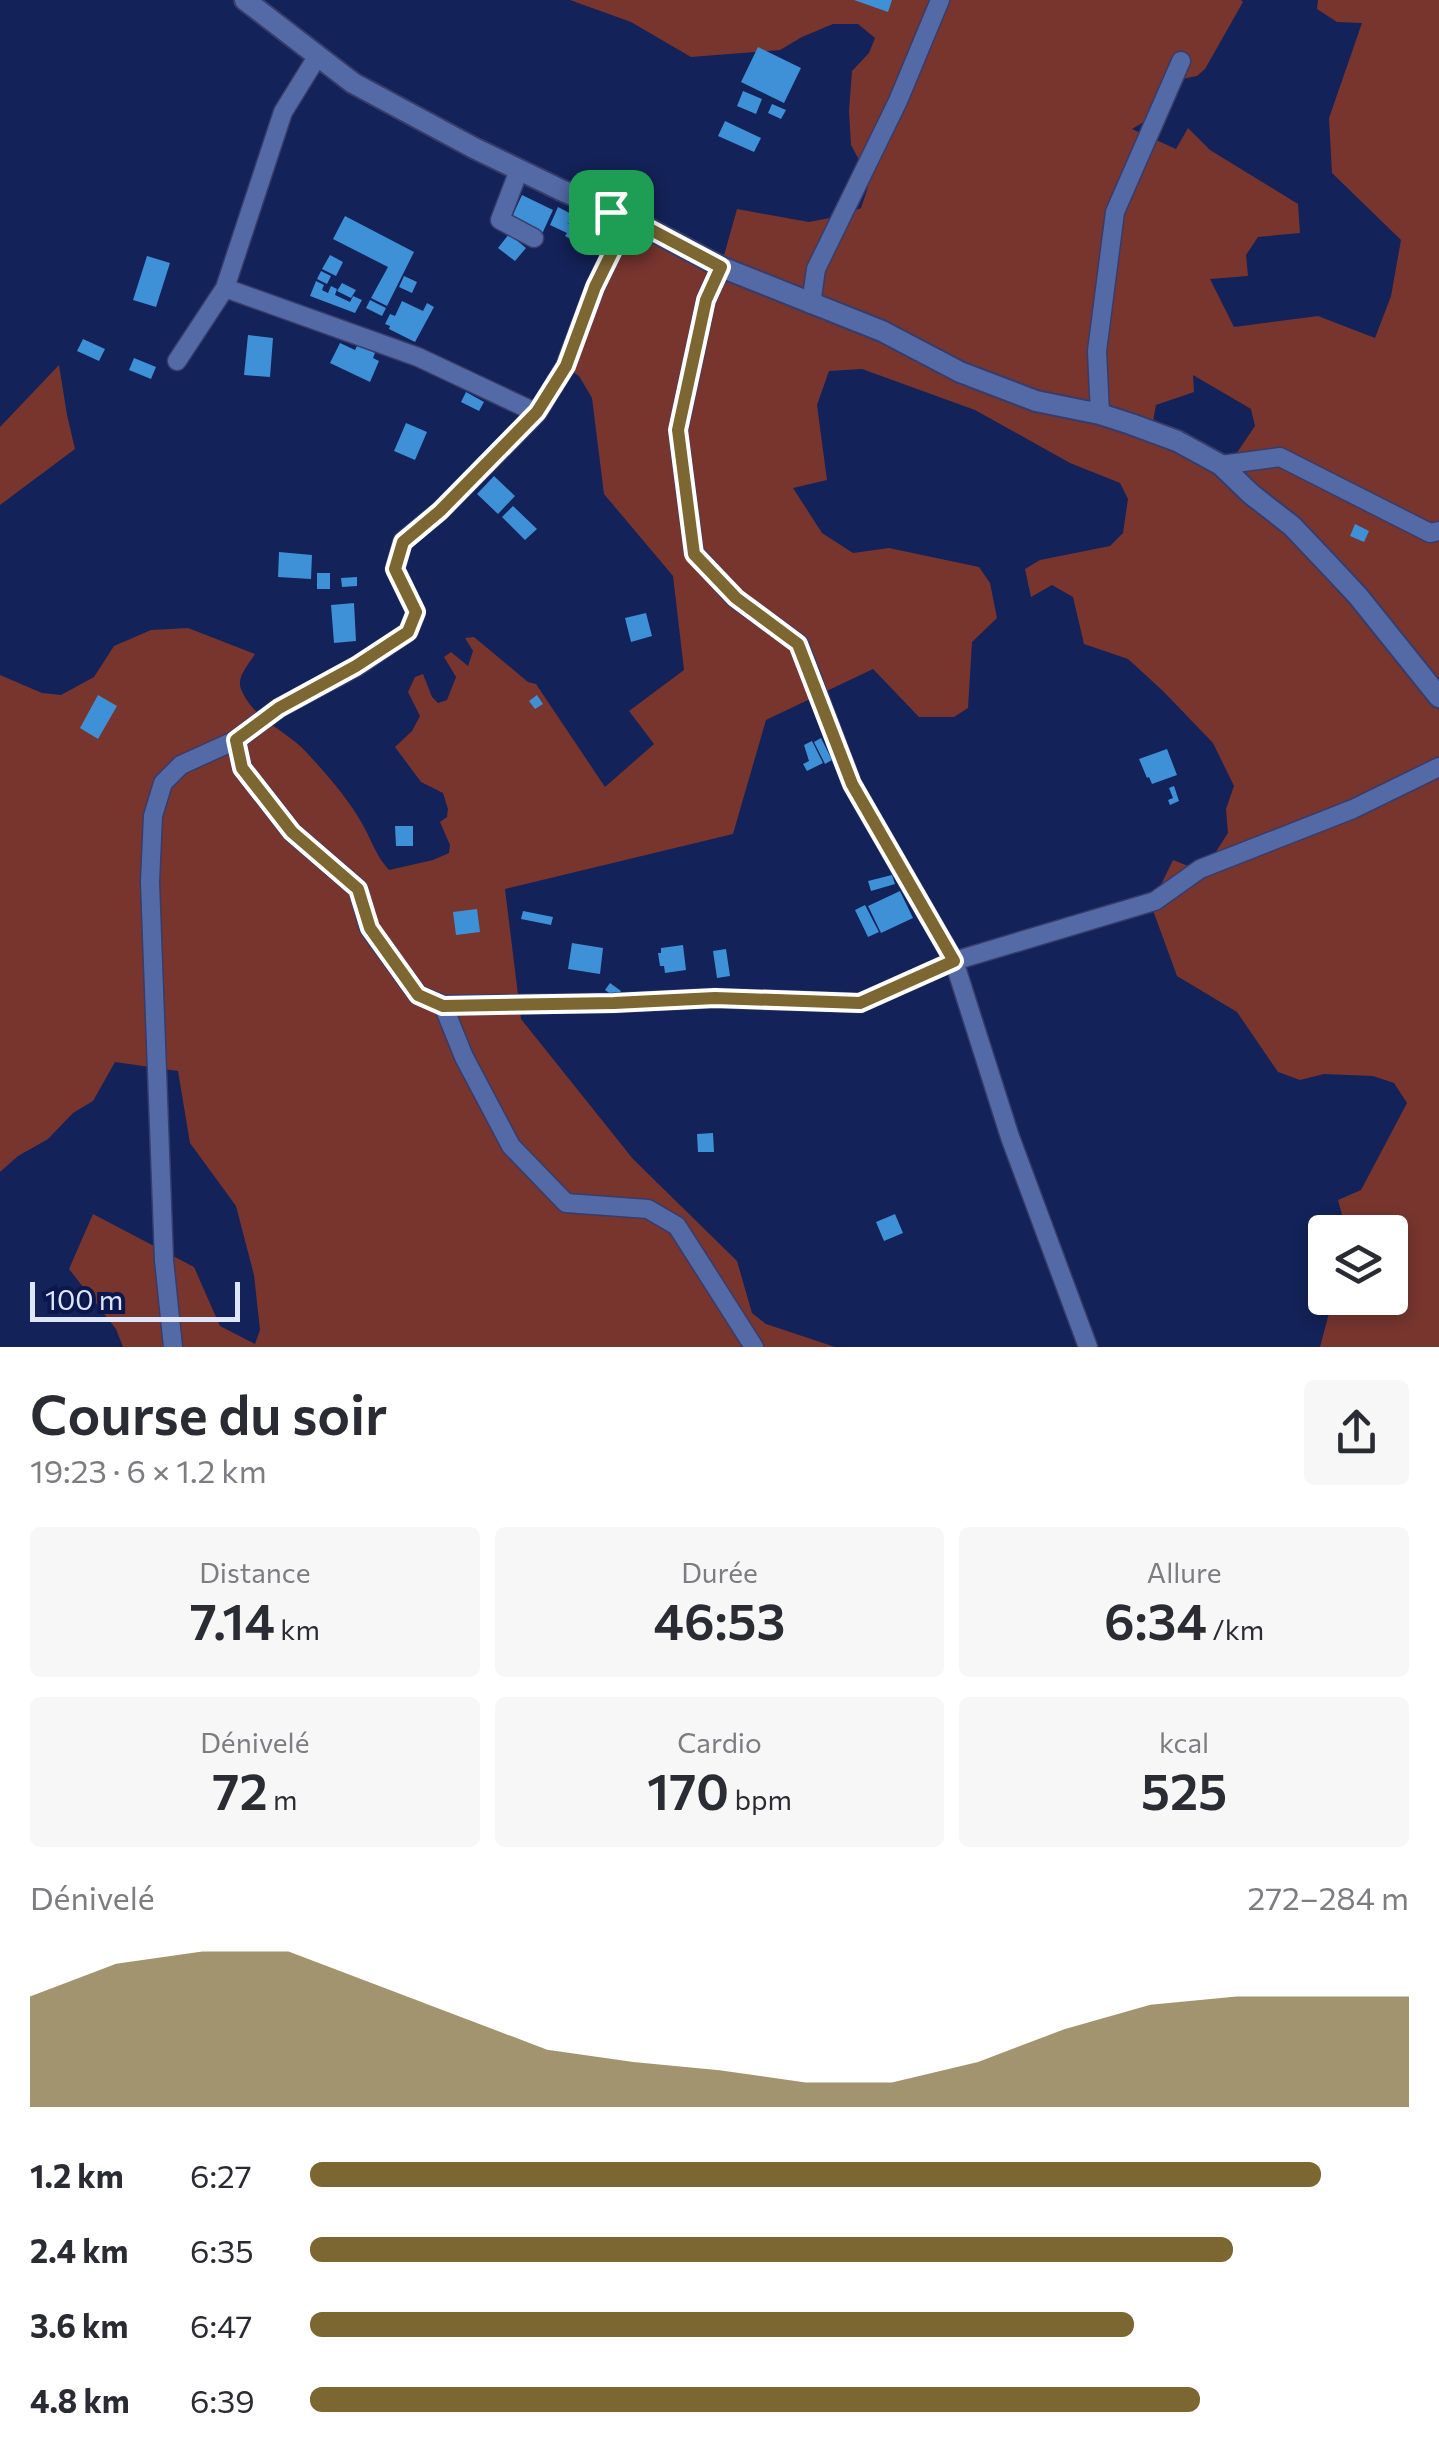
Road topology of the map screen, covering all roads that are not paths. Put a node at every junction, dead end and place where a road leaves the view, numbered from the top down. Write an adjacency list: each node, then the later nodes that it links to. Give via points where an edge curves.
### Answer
1 (245, 0): 3 (street)
2 (940, 0): 10 (street, via 816,269)
3 (318, 58): 5 (street); 9 (street, via 284,112)
4 (1181, 61): 13 (street, via 1115,212 1097,352)
5 (520, 170): 6 (street); 7 (street, via 500,220)
6 (611, 212): 8 (street); 12 (street, via 620,236 566,366)
7 (534, 238)
8 (721, 267): 10 (street); 19 (street, via 706,300 678,430 694,554 736,598 798,644 852,784)
9 (224, 288): 11 (street); 12 (street, via 418,357)
10 (811, 304): 13 (street, via 1036,401)
11 (177, 361)
12 (537, 412): 17 (street, via 403,542 395,569 416,612 408,632)
13 (1100, 414): 14 (street)
14 (1221, 465): 15 (street, via 1280,457 1430,534); 16 (street, via 1330,565)
15 (1439, 531)
16 (1439, 697)
17 (236, 740): 20 (street, via 242,768 292,832 358,889 370,928 418,995); 21 (street, via 181,765 163,783 153,816 164,1260)
18 (1439, 767): 19 (street, via 1200,869 1155,901)
19 (954, 961): 20 (street, via 860,1003 715,998); 23 (street)
20 (443, 1006): 22 (street, via 511,1146 566,1202 648,1210 677,1226)
21 (174, 1347)
22 (754, 1347)
23 (1088, 1347)

